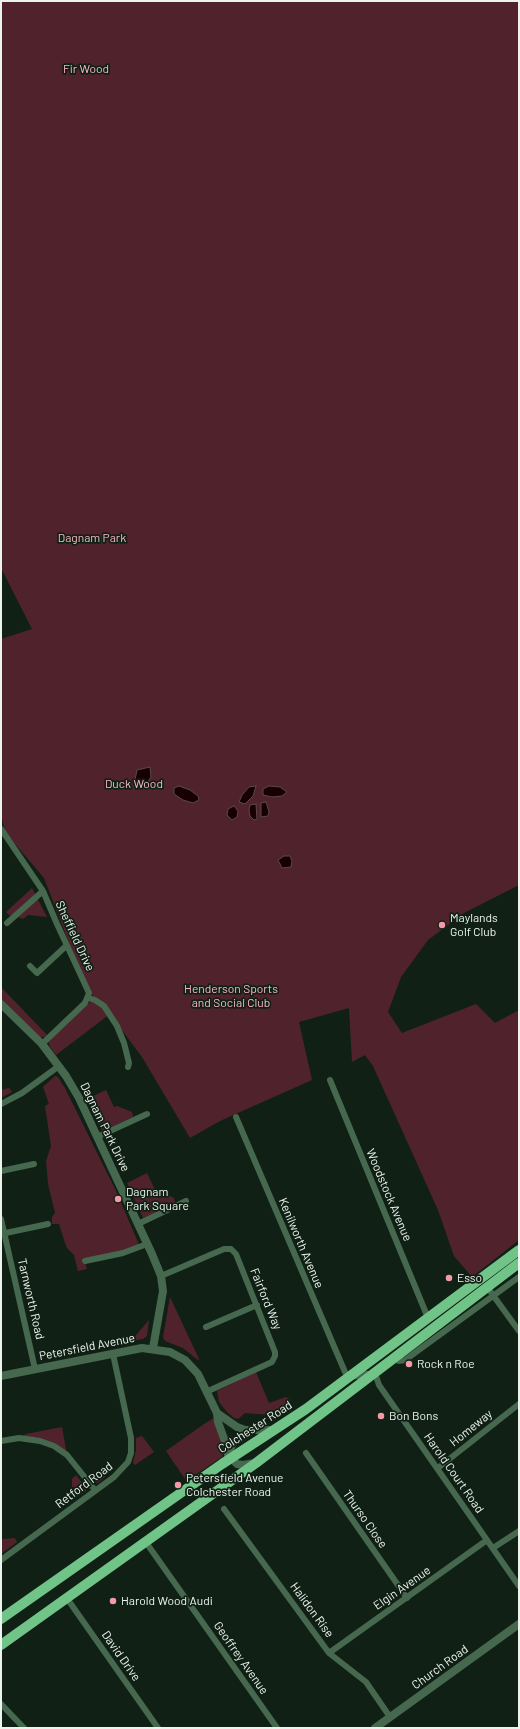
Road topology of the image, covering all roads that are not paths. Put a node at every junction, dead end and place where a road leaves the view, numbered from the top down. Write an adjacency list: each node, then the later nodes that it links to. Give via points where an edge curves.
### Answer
1 (1, 828): 2 (street, Sheffield Drive)
2 (3, 838): 3 (street, Sheffield Drive)
3 (43, 891): 4 (street); 5 (street, Sheffield Drive)
4 (7, 923)
5 (66, 946): 6 (street, via 36,973); 7 (street, Sheffield Drive, via 88,987)
6 (30, 966)
7 (88, 998): 9 (street, via 86,1003); 11 (street, via 104,1006 117,1026 124,1043)
8 (1, 1004): 9 (street, Dagnam Park Drive)
9 (42, 1044): 10 (street, Dagnam Park Drive)
10 (59, 1066): 13 (street, via 22,1093); 16 (street, Dagnam Park Drive, via 79,1098)
11 (128, 1067)
12 (330, 1080): 32 (street, Woodstock Avenue)
13 (1, 1104)
14 (147, 1114): 16 (street)
15 (236, 1117): 40 (street, Kenilworth Avenue)
16 (97, 1137): 22 (street, Dagnam Park Drive)
17 (34, 1164): 18 (street)
18 (1, 1171)
19 (186, 1201): 22 (street)
20 (1, 1219): 23 (street, Tarnworth Road)
21 (48, 1224): 23 (street)
22 (138, 1224): 24 (street, Dagnam Park Drive)
23 (3, 1234): 37 (street, Tarnworth Road)
24 (147, 1244): 26 (street, via 123,1253); 28 (street, Dagnam Park Drive)
25 (519, 1250): 32 (highway, Colchester Road)
26 (85, 1261)
27 (519, 1263): 30 (highway)
28 (161, 1276): 31 (street, Fairford Way, via 224,1249 231,1249 236,1254); 35 (street, Dagnam Park Drive, via 163,1291)
29 (519, 1277): 30 (street)
30 (490, 1291): 34 (street); 38 (highway)
31 (257, 1305): 33 (street); 43 (street, Fairford Way, via 275,1352 274,1358)
32 (428, 1318): 40 (highway, Colchester Road)
33 (206, 1327)
34 (519, 1331)
35 (153, 1348): 36 (street, Petersfield Avenue); 43 (street, Petersfield Avenue, via 170,1352 184,1360 198,1374)
36 (113, 1354): 37 (street, Petersfield Avenue); 53 (street, Retford Road, via 131,1438 131,1453 122,1470)
37 (35, 1369): 39 (street, Petersfield Avenue)
38 (372, 1375): 40 (street, via 363,1373); 41 (highway); 42 (street, Harold Court Road, via 376,1376)
39 (1, 1376)
40 (349, 1377): 46 (highway, Colchester Road)
41 (362, 1383): 42 (street); 51 (highway)
42 (379, 1384): 52 (street, Harold Court Road)
43 (206, 1392): 45 (street, Petersfield Avenue)
44 (519, 1404): 52 (street, Homeway)
45 (217, 1414): 47 (street, via 237,1427); 50 (street, Petersfield Avenue)
46 (276, 1430): 47 (street); 50 (highway, Colchester Road)
47 (251, 1431): 50 (street, via 233,1443)
48 (1, 1441): 53 (street, via 19,1438 54,1446 67,1455)
49 (306, 1453): 62 (street, Thurso Close)
50 (230, 1456): 51 (street, via 237,1464); 63 (highway, Colchester Road)
51 (256, 1462): 57 (highway)
52 (438, 1468): 56 (street, Harold Court Road)
53 (95, 1490): 59 (street, Retford Road)
54 (224, 1509): 66 (street, Halidon Rise)
55 (519, 1531): 58 (street)
56 (487, 1540): 58 (street, Harold Court Road); 62 (street, Elgin Avenue)
57 (145, 1541): 61 (highway); 71 (street, Geoffrey Avenue)
58 (493, 1548): 60 (street, Harold Court Road)
59 (1, 1560)
60 (519, 1586)
61 (66, 1597): 65 (highway); 70 (street, David Drive)
62 (407, 1598): 66 (street, Elgin Avenue)
63 (1, 1619)
64 (519, 1624): 68 (street, Church Road)
65 (1, 1645)
66 (329, 1653): 68 (street, Halidon Rise, via 366,1682)
67 (1, 1704): 69 (street)
68 (390, 1717): 72 (street, Church Road)
69 (24, 1728)
70 (158, 1728)
71 (277, 1728)
72 (375, 1728)

